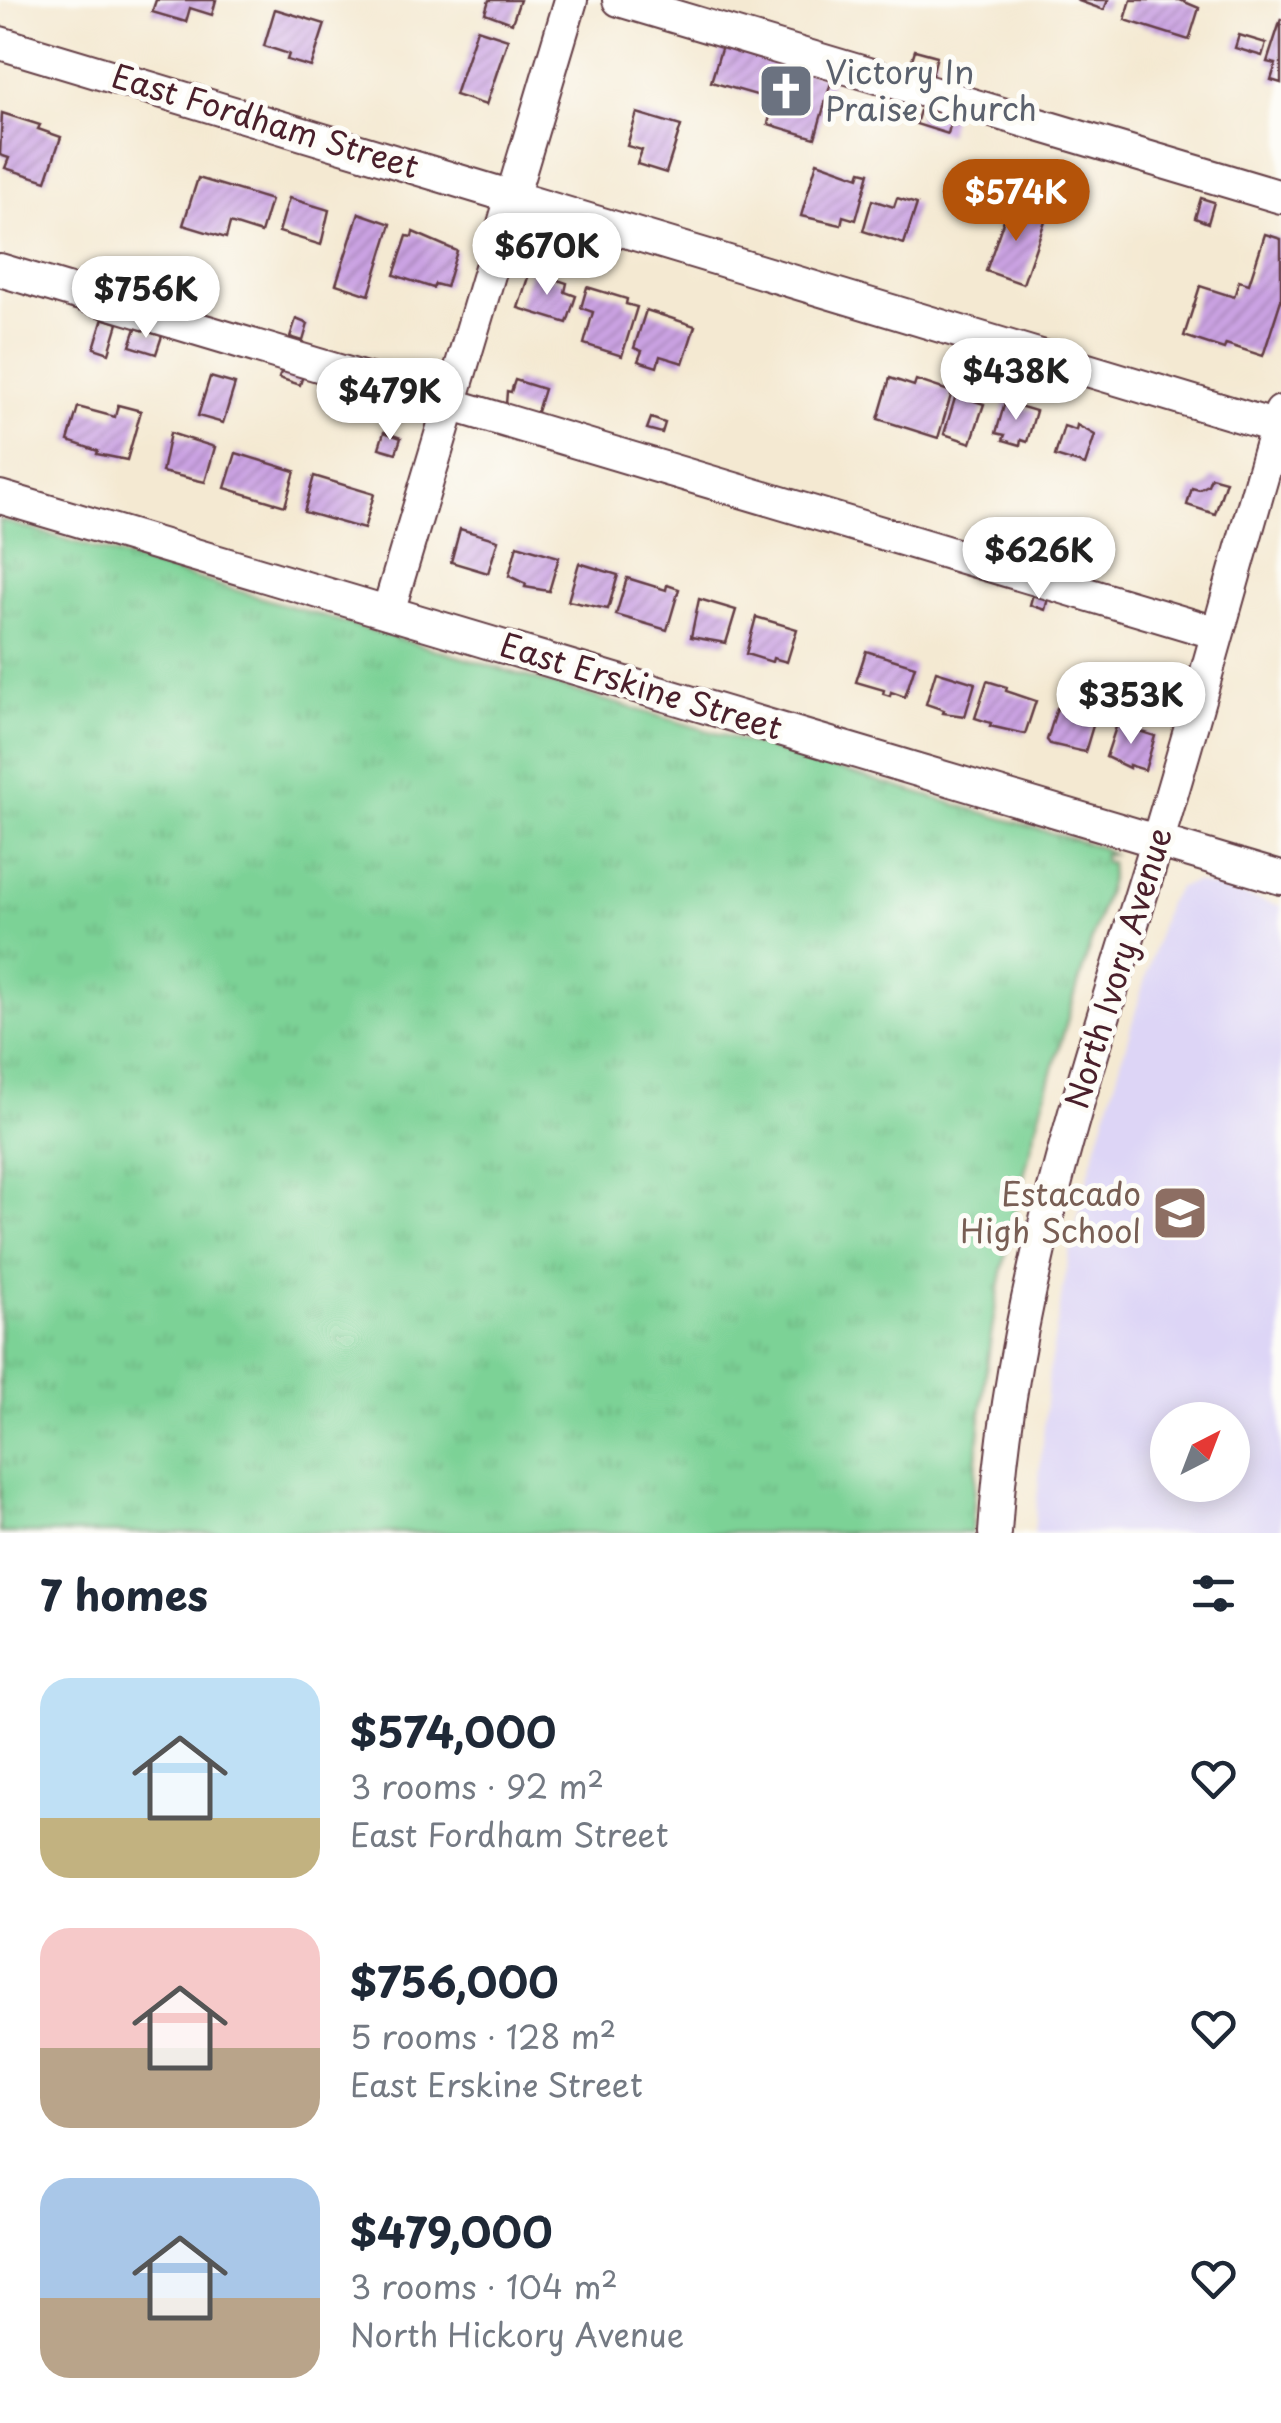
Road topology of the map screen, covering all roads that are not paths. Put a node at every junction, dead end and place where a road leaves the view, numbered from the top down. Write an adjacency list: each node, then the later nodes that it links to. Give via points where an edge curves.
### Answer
1 (571, 0): 4 (street)
2 (619, 0): 5 (street)
3 (0, 43): 4 (street, East Fordham Street)
4 (512, 197): 7 (street); 8 (street, East Fordham Street)
5 (1281, 197)
6 (0, 270): 7 (street)
7 (450, 404): 10 (street); 11 (street)
8 (1279, 420): 11 (street, North Ivory Avenue)
9 (0, 497): 10 (street, East Erskine Street)
10 (388, 612): 12 (street, East Erskine Street)
11 (1218, 633): 12 (street, North Ivory Avenue)
12 (1158, 840): 13 (street, East Erskine Street); 14 (street, North Ivory Avenue, via 1046,1220 1009,1398)
13 (1281, 878)
14 (996, 1533)

